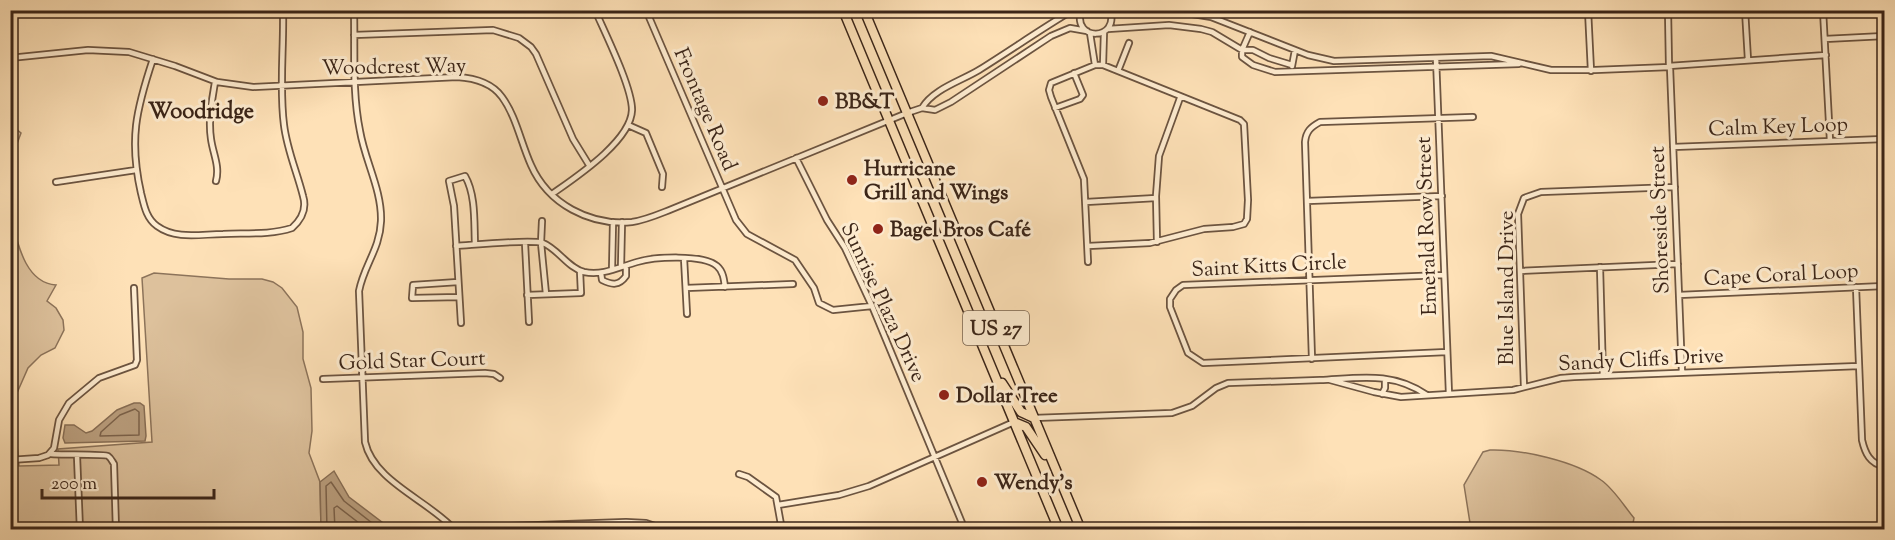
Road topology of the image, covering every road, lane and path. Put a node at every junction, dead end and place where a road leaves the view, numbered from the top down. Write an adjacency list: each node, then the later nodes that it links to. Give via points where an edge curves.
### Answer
1 (284, 10): 42 (street)
2 (354, 10): 17 (street)
3 (595, 10): 50 (street, via 629,93 632,112)
4 (646, 10): 61 (street, Frontage Road)
5 (843, 10): 49 (highway, US 27)
6 (864, 10): 46 (highway, US 27)
7 (1074, 10): 23 (street)
8 (1081, 10): 15 (street, via 1080,24)
9 (1112, 10): 14 (street); 16 (street, via 1120,14 1189,12)
10 (1588, 10): 36 (street)
11 (1668, 10): 34 (street, Shoreside Street)
12 (1745, 10): 28 (street)
13 (1823, 10): 19 (street)
14 (1106, 31): 15 (street, Woodcrest Way); 21 (street, Woodcrest Way, via 1190,27 1212,32); 32 (street)
15 (1088, 32): 29 (street, Woodcrest Way, via 1070,28 1061,31); 31 (street)
16 (1250, 32): 21 (street); 22 (street)
17 (354, 35): 41 (street); 55 (street, via 493,30 519,38 536,54 573,139)
18 (1884, 36): 19 (street)
19 (1825, 39): 24 (street)
20 (1129, 44): 37 (street)
21 (1242, 50): 33 (street, via 1253,50); 38 (street, via 1242,57 1253,65)
22 (1295, 50): 26 (street, via 1334,61); 33 (street)
23 (1002, 53): 29 (street); 44 (street, via 928,98)
24 (1826, 55): 28 (street); 52 (street)
25 (10, 58): 27 (street, Woodcrest Way, via 105,50)
26 (1436, 58): 30 (street, via 1491,56); 35 (street, Emerald Row Street)
27 (153, 59): 40 (street, Woodcrest Way); 56 (street, via 136,118)
28 (1748, 60): 34 (street)
29 (1008, 63): 44 (street, Woodcrest Way, via 951,102 934,110)
30 (1524, 64): 35 (street); 36 (street, via 1551,70)
31 (1095, 65): 32 (street); 39 (street)
32 (1103, 65): 37 (street)
33 (1292, 65): 38 (street)
34 (1670, 66): 36 (street); 53 (street, Shoreside Street)
35 (1437, 68): 38 (street); 48 (street, Emerald Row Street)
36 (1591, 70)
37 (1118, 71): 43 (street)
38 (1291, 72)
39 (1074, 73): 45 (street, via 1051,83 1049,90); 45 (street, via 1083,95)
40 (215, 82): 42 (street, Woodcrest Way); 57 (street, via 210,124 218,169)
41 (356, 82): 42 (street, Woodcrest Way); 62 (street, Woodcrest Way, via 457,77 484,83 499,93 506,104 532,166); 108 (street, via 359,128 381,217 375,251 359,291)
42 (282, 87): 56 (street, via 287,141 305,204 292,228 187,235 164,230 148,217)
43 (1180, 98): 64 (street, via 1159,156); 70 (street, via 1244,124 1247,219 1240,226 1204,229)
44 (922, 108): 46 (street, Woodcrest Way)
45 (1055, 108): 65 (street, via 1084,179)
46 (907, 113): 49 (street, Woodcrest Way); 117 (highway, US 27)
47 (1473, 117): 48 (street)
48 (1439, 119): 63 (street, Emerald Row Street); 66 (street, via 1320,122 1311,127 1305,142)
49 (889, 120): 54 (street, Woodcrest Way); 105 (highway, US 27)
50 (628, 125): 55 (street, via 611,148); 59 (street, via 646,133 663,174)
51 (1884, 139): 52 (street, Calm Key Loop)
52 (1830, 141): 53 (street, Calm Key Loop)
53 (1673, 147): 60 (street, Shoreside Street)
54 (796, 158): 61 (street, Woodcrest Way); 98 (street, Sunrise Plaza Drive)
55 (589, 165): 62 (street)
56 (136, 170): 58 (street)
57 (216, 181)
58 (56, 182)
59 (662, 187)
60 (1675, 187): 78 (street, Shoreside Street); 83 (street, Blue Island Drive, via 1528,195 1518,214)
61 (721, 188): 69 (street, Woodcrest Way, via 658,215); 98 (street, Frontage Road, via 741,227 795,260 819,303 832,310)
62 (552, 194): 68 (street, Woodcrest Way, via 581,214)
63 (1442, 196): 66 (street); 85 (street, Emerald Row Street)
64 (1156, 198): 65 (street); 70 (street)
65 (1086, 201): 75 (street)
66 (1307, 201): 86 (street)
67 (542, 220): 72 (street)
68 (614, 222): 69 (street, Woodcrest Way); 81 (street)
69 (622, 222): 79 (street)
70 (1157, 242): 75 (street)
71 (525, 243): 72 (street); 73 (street); 95 (street)
72 (541, 243): 82 (street); 94 (street)
73 (475, 244): 74 (street); 74 (street, via 473,208 465,176 449,181)
74 (456, 246): 87 (street)
75 (1088, 246): 77 (street)
76 (684, 258): 79 (street, via 638,261); 89 (street, via 709,261 719,267); 93 (street)
77 (1088, 262)
78 (1678, 264): 80 (street); 96 (street, Shoreside Street)
79 (624, 266): 81 (street); 84 (street, via 626,276 619,284 602,280)
80 (1600, 267): 83 (street); 107 (street)
81 (612, 270): 84 (street)
82 (580, 271): 84 (street); 94 (street, via 581,293)
83 (1521, 271): 113 (street, Blue Island Drive)
84 (601, 273)
85 (1444, 275): 86 (street, Saint Kitts Circle); 102 (street, Emerald Row Street)
86 (1310, 279): 103 (street); 103 (street, Saint Kitts Circle, via 1183,285 1170,299 1170,307 1188,353 1203,363)
87 (458, 282): 97 (street); 97 (street, via 413,285 412,298)
88 (793, 284): 89 (street)
89 (725, 286): 93 (street)
90 (1884, 286): 91 (street, Cape Coral Loop)
91 (1856, 287): 96 (street, Cape Coral Loop); 104 (street)
92 (134, 288): 119 (street, via 136,363 99,378 69,404 58,420)
93 (686, 288): 99 (street)
94 (546, 294): 95 (street)
95 (527, 295): 100 (street)
96 (1679, 295): 106 (street, Shoreside Street)
97 (459, 297): 101 (street)
98 (872, 306): 121 (street, Sunrise Plaza Drive)
99 (687, 314)
100 (529, 322)
101 (461, 323)
102 (1447, 352): 103 (street, Saint Kitts Circle); 115 (street, Emerald Row Street)
103 (1312, 359)
104 (1859, 366): 106 (street, Sandy Cliffs Drive); 123 (street, via 1862,440 1873,462)
105 (992, 368): 117 (highway, via 1021,412); 118 (highway, US 27)
106 (1682, 372): 107 (street, Sandy Cliffs Drive)
107 (1603, 376): 113 (street, Sandy Cliffs Drive, via 1561,378)
108 (362, 378): 109 (street, Gold Star Court, via 485,373); 110 (street, Gold Star Court); 131 (street, via 364,435 371,460)
109 (500, 378)
110 (323, 379)
111 (1385, 379): 112 (street, Sandy Cliffs Drive, via 1371,376); 114 (street); 116 (street, Sandy Cliffs Drive, via 1415,387)
112 (1330, 380): 114 (street, Sandy Cliffs Drive); 117 (street, Sandy Cliffs Drive, via 1228,383 1192,406 1172,412)
113 (1524, 387): 115 (street, Sandy Cliffs Drive)
114 (1382, 394): 116 (street, Sandy Cliffs Drive)
115 (1449, 394): 116 (street, Sandy Cliffs Drive)
116 (1427, 395)
117 (1034, 418): 124 (highway, US 27)
118 (1014, 422): 121 (street); 124 (highway, via 1026,427); 137 (highway, US 27)
119 (51, 454): 120 (street); 122 (street)
120 (77, 456): 129 (street); 130 (street, via 109,456 114,464)
121 (935, 456): 126 (street, via 854,491); 136 (street, Sunrise Plaza Drive)
122 (10, 459)
123 (1884, 466)
124 (1056, 470): 138 (highway, US 27)
125 (739, 474): 126 (street, via 776,497)
126 (778, 505): 135 (street)
127 (626, 522): 128 (street); 133 (street); 134 (street)
128 (556, 527): 132 (street, via 510,526)
129 (80, 530)
130 (116, 530)
131 (454, 530)
132 (494, 530)
133 (626, 530)
134 (667, 530)
135 (782, 530)
136 (965, 530)
137 (1059, 530)
138 (1081, 530)

